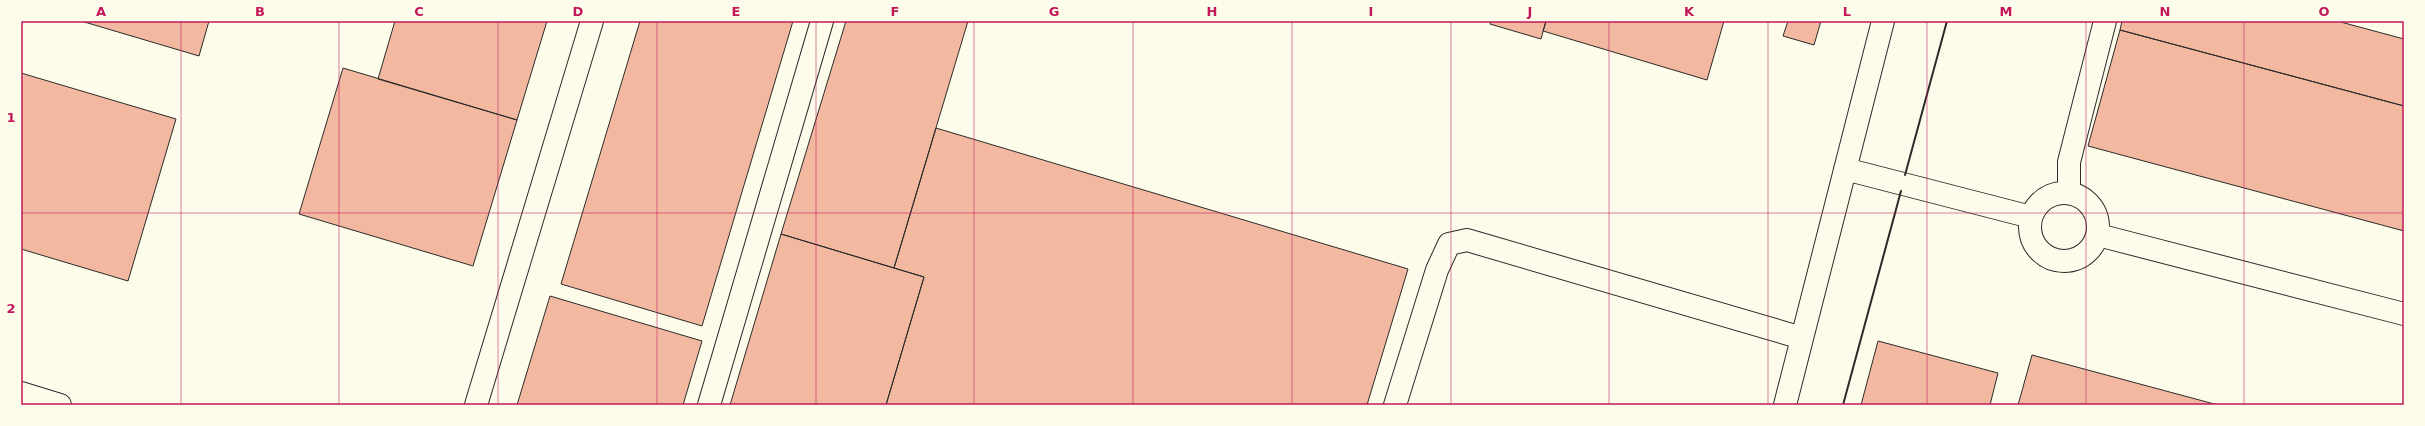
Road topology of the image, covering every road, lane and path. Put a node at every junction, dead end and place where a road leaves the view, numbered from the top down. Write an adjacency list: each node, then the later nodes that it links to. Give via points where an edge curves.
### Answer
1 (592, 21): 13 (street)
2 (822, 21): 14 (street)
3 (1883, 21): 5 (street)
4 (2105, 21): 6 (street, via 2069,162)
5 (1845, 169): 7 (street); 10 (street)
6 (2069, 192): 7 (street, via 2054,193 2043,198); 8 (street, via 2083,197 2093,207 2098,221)
7 (2031, 217): 8 (street, via 2030,231 2034,243 2042,254 2054,260 2068,261 2081,257 2092,248)
8 (2098, 235): 9 (street)
9 (2404, 314)
10 (1802, 338): 15 (street, via 1467,240 1449,244 1437,270); 16 (street)
11 (21, 393): 12 (street)
12 (60, 405)
13 (476, 405)
14 (709, 405)
15 (1395, 405)
16 (1785, 405)

